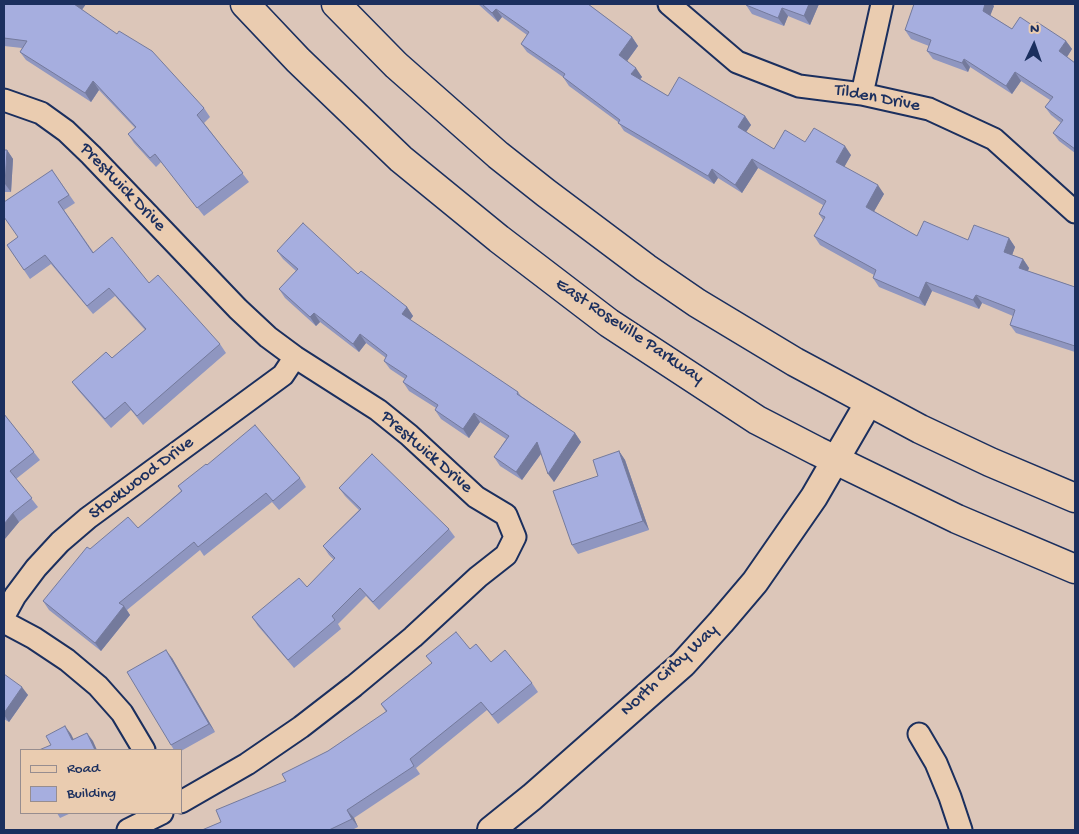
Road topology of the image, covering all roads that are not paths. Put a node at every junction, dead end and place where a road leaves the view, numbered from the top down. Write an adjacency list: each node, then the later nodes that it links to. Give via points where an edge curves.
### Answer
1 (245, 4): 10 (main road, East Roseville Parkway, via 394,152 499,240 609,323 757,420)
2 (336, 4): 9 (main road, via 396,64 498,155 646,268 752,338)
3 (669, 4): 5 (street, Tilden Drive, via 737,62 799,86)
4 (882, 4): 5 (street)
5 (862, 94): 7 (street, Tilden Drive, via 929,109 994,139)
6 (4, 100): 8 (street, Prestwick Drive, via 40,113 66,131 238,309 268,338)
7 (1075, 212)
8 (296, 357): 13 (street, Stockwood Drive, via 283,375 60,542 36,568); 17 (street, Prestwick Drive, via 378,410 476,497 506,515 515,537 506,555 354,686 247,764)
9 (869, 402): 10 (street, North Cirby Way); 11 (main road, via 990,462)
10 (836, 460): 12 (main road, East Roseville Parkway, via 957,519); 20 (street, North Cirby Way, via 790,533 754,582 683,664)
11 (1075, 498)
12 (1075, 569)
13 (4, 616)
14 (4, 622): 16 (street, via 67,660 98,686 122,713)
15 (919, 734): 21 (street, via 936,763)
16 (143, 749)
17 (182, 801)
18 (160, 814): 19 (street)
19 (128, 830)
20 (491, 830)
21 (961, 830)

